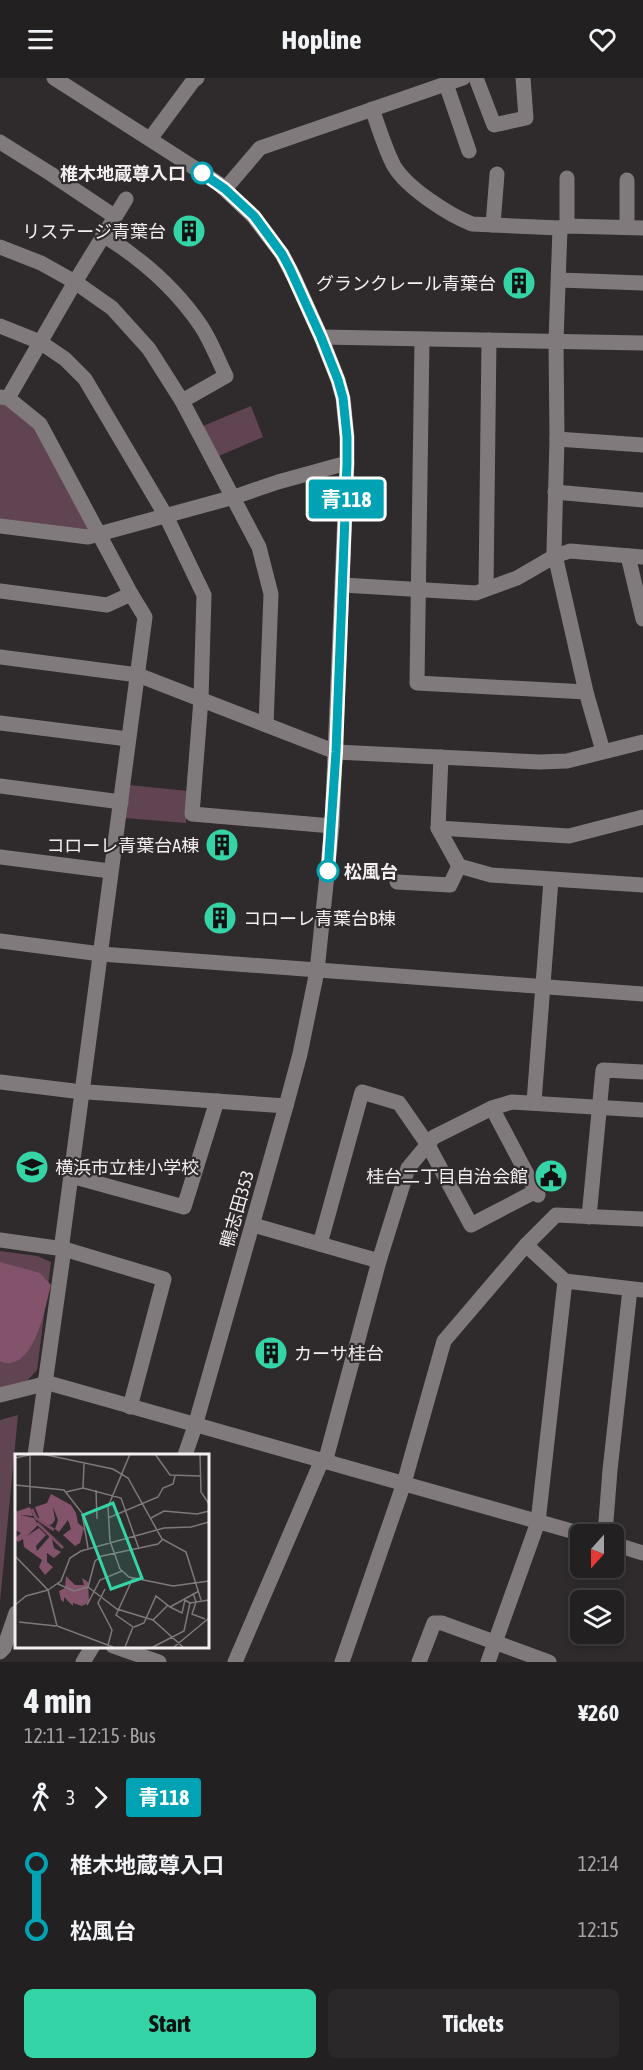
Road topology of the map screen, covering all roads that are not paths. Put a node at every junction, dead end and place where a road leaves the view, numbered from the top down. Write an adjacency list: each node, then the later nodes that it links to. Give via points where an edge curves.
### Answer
1 (54, 78): 8 (street, 鴨志田353)
2 (463, 78): 6 (street)
3 (476, 78): 4 (street, via 494,125 526,118)
4 (523, 78)
5 (193, 79): 8 (street)
6 (446, 84): 7 (street); 10 (street)
7 (372, 110): 14 (street, via 260,148); 17 (street, via 394,166 410,183 460,219)
8 (150, 139): 14 (street, 鴨志田353)
9 (0, 142): 16 (street)
10 (469, 152)
11 (497, 174): 17 (street)
12 (567, 178): 18 (street)
13 (627, 180): 19 (street)
14 (225, 189): 27 (street, 鴨志田353, via 254,216 282,254)
15 (126, 199): 16 (street)
16 (114, 216): 21 (street)
17 (493, 225): 18 (street)
18 (564, 227): 19 (street); 23 (street)
19 (627, 227): 20 (street)
20 (643, 228)
21 (104, 235): 24 (street); 34 (street, via 170,285 202,327 226,376)
22 (0, 247): 24 (street)
23 (559, 280): 25 (street); 30 (street)
24 (75, 282): 31 (street); 34 (street, via 120,316 149,349)
25 (643, 283)
26 (0, 326): 31 (street)
27 (321, 337): 28 (street); 37 (street, 鴨志田353, via 343,398)
28 (422, 340): 29 (street); 48 (street)
29 (489, 340): 30 (street); 47 (street)
30 (556, 341): 32 (street); 35 (street)
31 (40, 342): 33 (street); 41 (street, via 86,379)
32 (643, 343)
33 (4, 398): 43 (street, via 40,424)
34 (182, 401): 39 (street)
35 (557, 439): 36 (street); 38 (street)
36 (643, 445)
37 (347, 463): 39 (street); 46 (street, 鴨志田353)
38 (555, 492): 40 (street); 44 (street)
39 (234, 497): 41 (street); 57 (street, via 260,547 272,594)
40 (643, 500)
41 (166, 516): 43 (street); 55 (street, via 204,594)
42 (0, 526): 43 (street, via 88,537)
43 (99, 534): 50 (street)
44 (555, 556): 45 (street, via 570,551); 47 (street, via 517,578); 54 (street)
45 (635, 557): 51 (street)
46 (343, 585): 48 (street); 61 (street, 鴨志田353)
47 (486, 588): 48 (street, via 476,593)
48 (418, 590): 54 (street, via 417,683)
49 (0, 591): 50 (street, via 107,605)
50 (131, 594): 53 (street, via 145,617)
51 (643, 619)
52 (0, 657): 53 (street)
53 (138, 675): 55 (street); 58 (street)
54 (586, 692): 60 (street)
55 (201, 699): 57 (street); 66 (street, via 192,813)
56 (0, 723): 58 (street)
57 (266, 725): 61 (street)
58 (128, 739): 64 (street)
59 (643, 742): 60 (street)
60 (603, 751): 62 (street, via 567,761)
61 (336, 752): 62 (street); 66 (street, 鴨志田353)
62 (441, 757): 67 (street)
63 (0, 786): 64 (street)
64 (121, 802): 70 (street)
65 (643, 817): 67 (street, via 569,836)
66 (332, 826): 76 (street, 鴨志田353)
67 (438, 828): 69 (street)
68 (0, 857): 70 (street)
69 (459, 866): 71 (street, via 491,875); 72 (street, via 450,885)
70 (110, 871): 75 (street)
71 (551, 880): 73 (street); 77 (street)
72 (397, 882)
73 (643, 885)
74 (0, 941): 75 (street)
75 (101, 954): 76 (street); 81 (street)
76 (317, 971): 77 (street); 84 (street, 鴨志田353 / 鴨志田353)
77 (544, 987): 78 (street); 83 (street)
78 (643, 994)
79 (643, 1072): 85 (street, via 603,1070)
80 (0, 1082): 81 (street)
81 (82, 1091): 82 (street); 89 (street)
82 (217, 1101): 84 (street); 89 (street, via 184,1207)
83 (534, 1102): 85 (street); 86 (street, via 512,1102)
84 (286, 1106): 92 (street, 鴨志田353 / 鴨志田353)
85 (598, 1107): 87 (street); 91 (street)
86 (492, 1108): 88 (street, via 434,1137); 88 (street, via 537,1193 471,1225)
87 (643, 1110)
88 (428, 1145): 94 (street, via 399,1103 362,1092); 97 (street, via 408,1168)
89 (71, 1176): 96 (street)
90 (641, 1216): 91 (street)
91 (589, 1217): 95 (street, via 552,1215)
92 (253, 1225): 94 (street); 103 (street, 鴨志田353 / 鴨志田353)
93 (0, 1240): 96 (street)
94 (320, 1244): 97 (street)
95 (526, 1245): 98 (street); 107 (street, via 444,1341)
96 (64, 1249): 100 (street); 102 (street, via 164,1279)
97 (379, 1261): 106 (street, via 327,1455)
98 (565, 1281): 99 (street); 108 (street)
99 (637, 1289): 109 (street)
100 (44, 1384): 101 (street); 102 (street); 104 (street)
101 (0, 1395)
102 (130, 1407): 103 (street)
103 (195, 1426): 105 (street, 鴨志田353 / 鴨志田353); 106 (street)
104 (35, 1454)
105 (185, 1454)
106 (322, 1460): 107 (street); 120 (street)
107 (404, 1483): 108 (street); 121 (street)
108 (538, 1522): 110 (street); 114 (street)
109 (606, 1524)
110 (570, 1531)
111 (624, 1547): 112 (street)
112 (643, 1553)
113 (15, 1616): 117 (street)
114 (495, 1642): 122 (street, via 434,1623); 123 (street); 124 (street)
115 (92, 1647): 118 (street)
116 (116, 1647): 119 (street)
117 (0, 1652)
118 (83, 1662)
119 (159, 1662)
120 (235, 1662)
121 (342, 1662)
122 (419, 1662)
123 (488, 1662)
124 (549, 1662)

